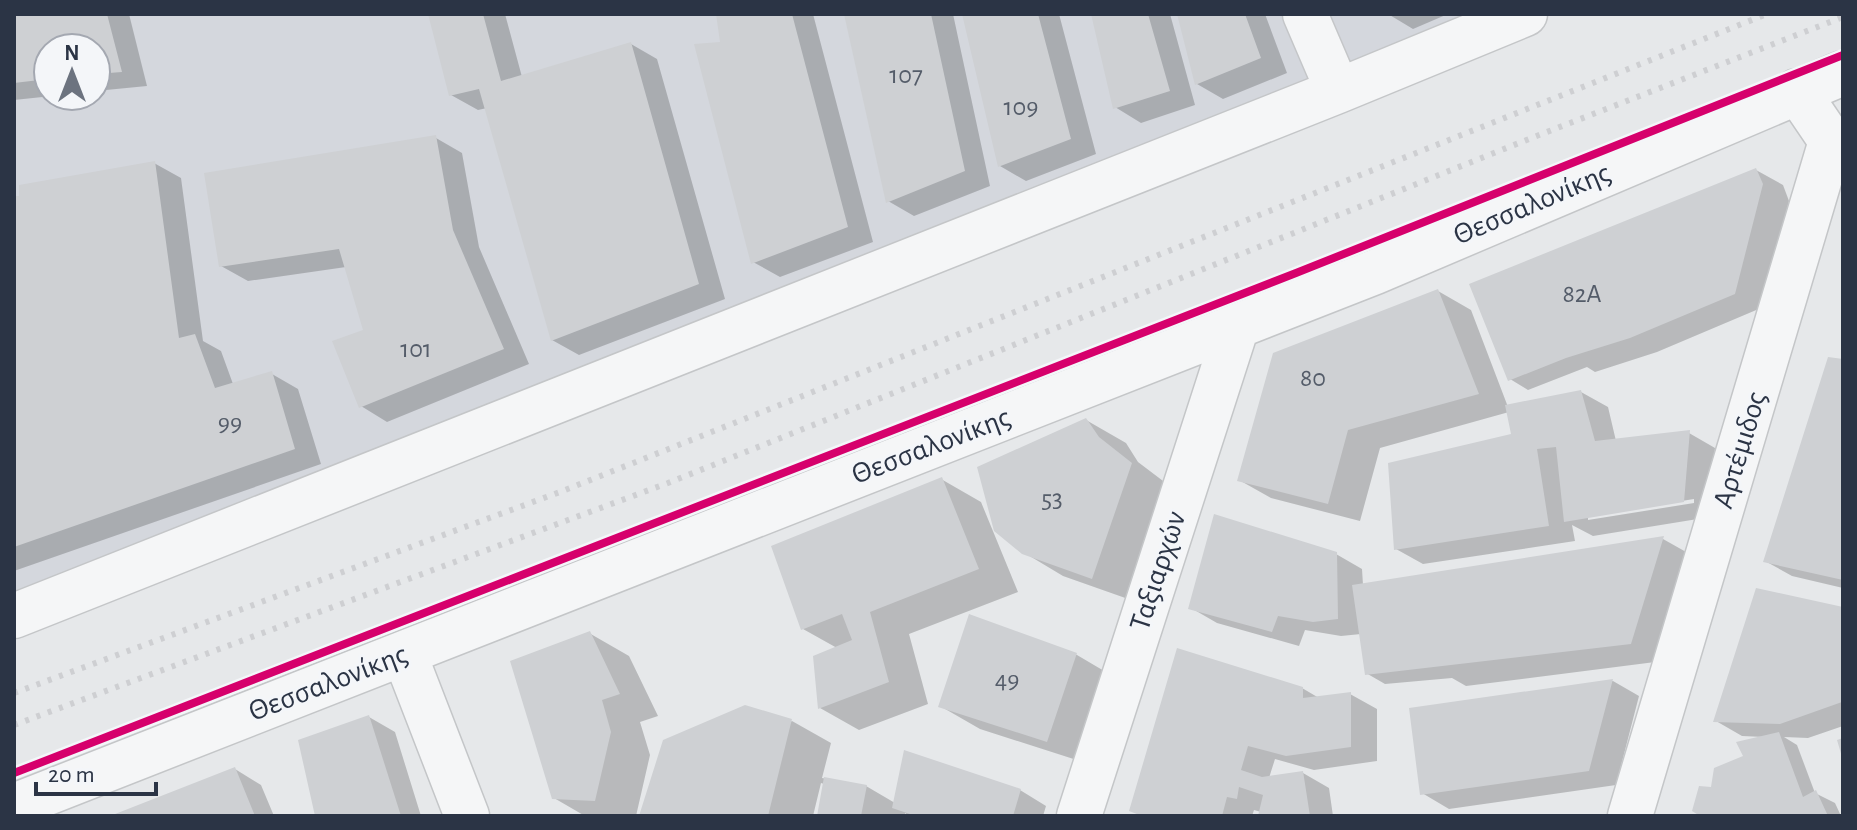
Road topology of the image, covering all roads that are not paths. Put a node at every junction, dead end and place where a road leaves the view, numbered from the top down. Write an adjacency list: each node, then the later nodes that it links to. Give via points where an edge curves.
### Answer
1 (1305, 14): 4 (street)
2 (1525, 14): 4 (street)
3 (1843, 73): 5 (street, Θεσσαλονίκης)
4 (1338, 91): 7 (street)
5 (1797, 91): 6 (street, Θεσσαλονίκης); 12 (street, Αρτέμιδος, via 1831,141)
6 (1237, 326): 8 (street, Θεσσαλονίκης); 11 (street, Ταξιαρχών)
7 (14, 616)
8 (404, 653): 9 (street, Θεσσαλονίκης); 10 (street)
9 (14, 806)
10 (467, 816)
11 (1079, 816)
12 (1630, 816)

